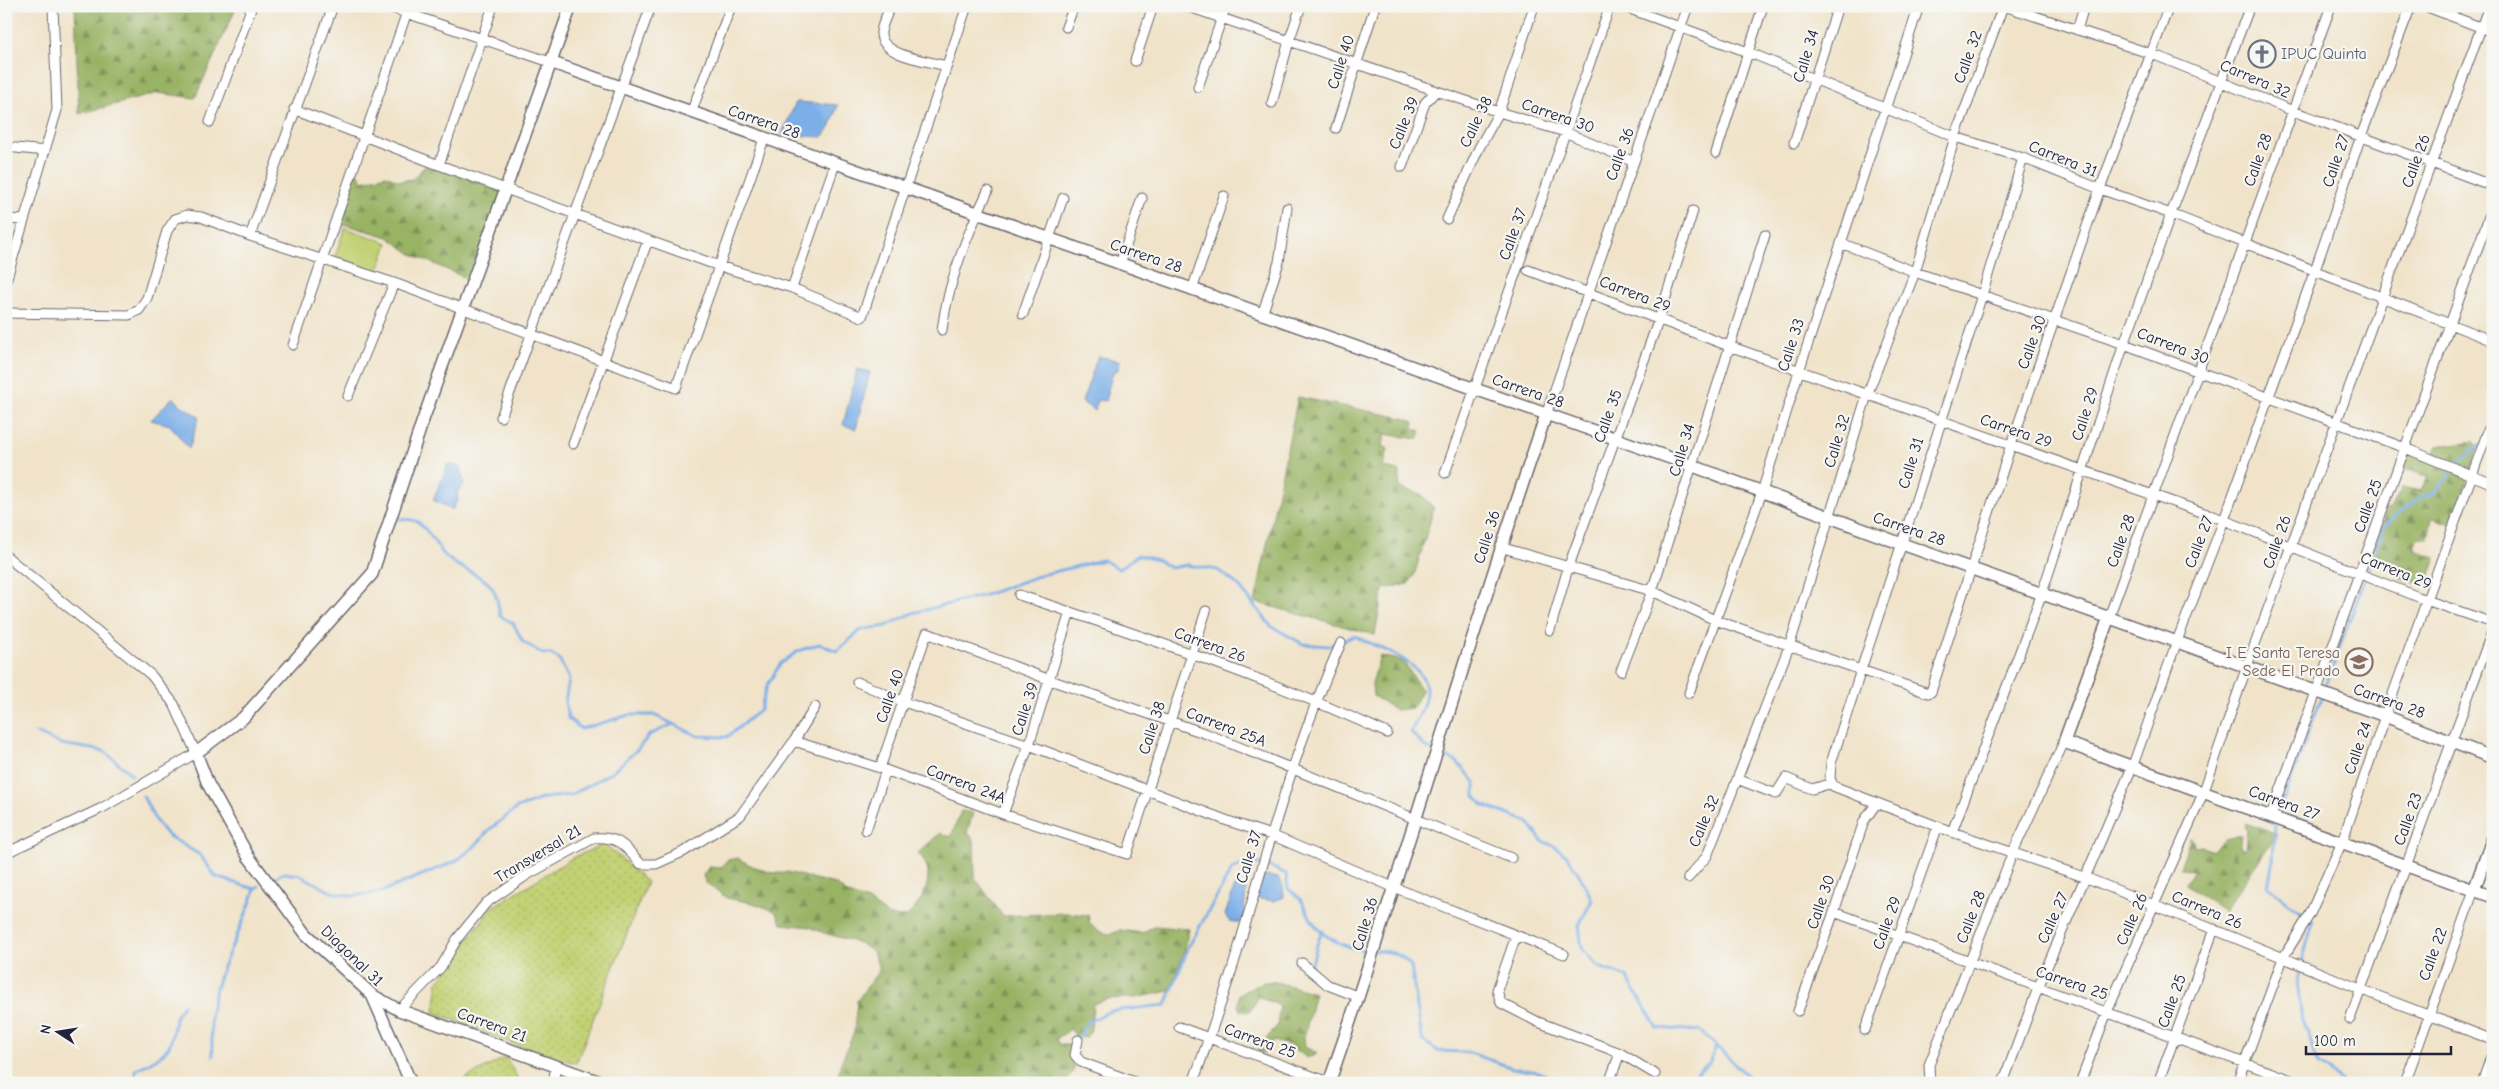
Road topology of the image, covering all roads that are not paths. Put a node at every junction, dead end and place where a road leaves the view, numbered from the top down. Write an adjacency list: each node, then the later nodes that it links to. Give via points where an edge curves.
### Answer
1 (54, 6): 67 (street, via 57,110)
2 (252, 6): 58 (street)
3 (333, 6): 54 (street)
4 (386, 6): 32 (street)
5 (493, 6): 39 (street)
6 (571, 6): 44 (street)
7 (651, 6): 50 (street)
8 (731, 6): 57 (street)
9 (890, 6): 46 (street, via 881,33 885,46 893,52)
10 (967, 6): 46 (street)
11 (1074, 6): 34 (street)
12 (1152, 6): 43 (street)
13 (1186, 6): 33 (street, Carrera 30)
14 (1226, 6): 33 (street)
15 (1302, 6): 40 (street)
16 (1375, 6): 45 (street, Calle 40)
17 (1534, 6): 56 (street, Calle 38)
18 (1610, 6): 60 (street, Calle 37)
19 (1622, 6): 36 (street, Carrera 31)
20 (1688, 6): 36 (street, Calle 36)
21 (1762, 6): 41 (street)
22 (1838, 6): 47 (street, Calle 34)
23 (1919, 6): 53 (street, Calle 33)
24 (2003, 6): 37 (street, Carrera 32); 63 (street, Calle 32)
25 (2084, 6): 37 (street)
26 (2169, 6): 42 (street, Calle 30)
27 (2250, 6): 48 (street, Calle 29)
28 (2331, 6): 55 (street, Calle 28)
29 (2411, 6): 61 (street, Calle 27)
30 (2425, 6): 35 (street)
31 (2489, 6): 35 (street, Calle 26)
32 (408, 10): 39 (street); 62 (street)
33 (1222, 18): 40 (street, Carrera 30); 49 (street)
34 (1066, 27)
35 (2482, 28): 38 (street); 71 (street, Calle 26)
36 (1682, 29): 41 (street, Carrera 31); 70 (street, Calle 36)
37 (2077, 30): 42 (street, Carrera 32)
38 (2493, 32)
39 (482, 39): 44 (street); 73 (street)
40 (1289, 41): 45 (street, Carrera 30); 52 (street)
41 (1748, 52): 47 (street, Carrera 31); 68 (street)
42 (2152, 54): 48 (street, Carrera 32); 78 (street, Calle 30)
43 (1135, 61)
44 (550, 62): 50 (street, Carrera 28); 76 (street)
45 (1356, 64): 51 (street, Carrera 30); 59 (street, Calle 40)
46 (947, 66): 77 (street)
47 (1815, 79): 53 (street, Carrera 31); 65 (street, Calle 34)
48 (2221, 81): 55 (street, Carrera 32); 88 (street, Calle 29)
49 (1198, 87)
50 (621, 88): 57 (street, Carrera 28); 86 (street)
51 (1436, 91): 56 (street, Carrera 30); 74 (street, Calle 39, via 1425,103)
52 (1272, 103)
53 (1884, 107): 63 (street, Carrera 31); 97 (street, Calle 33)
54 (294, 110): 62 (street); 93 (street)
55 (2293, 111): 61 (street, Carrera 32); 96 (street, Calle 28)
56 (1499, 112): 60 (street, Carrera 30); 90 (street, Calle 38)
57 (691, 113): 64 (street, Carrera 28)
58 (210, 122)
59 (1336, 128)
60 (1565, 132): 70 (street, Carrera 30); 127 (street, Calle 37)
61 (2361, 136): 71 (street, Carrera 32); 102 (street, Calle 27)
62 (364, 137): 73 (street); 98 (street)
63 (1955, 137): 69 (street, Carrera 31); 103 (street, Calle 32)
64 (764, 139): 72 (street, Carrera 28); 100 (street)
65 (1794, 143)
66 (6, 147): 67 (street)
67 (45, 151): 91 (street)
68 (1716, 153)
69 (2024, 158): 78 (street, Carrera 31); 109 (street, Calle 31)
70 (1634, 162): 108 (street, Calle 36)
71 (2432, 162): 75 (street, Carrera 32); 110 (street, Calle 26)
72 (835, 164): 77 (street, Carrera 28); 106 (street)
73 (439, 166): 76 (street)
74 (1402, 168)
75 (2493, 186)
76 (506, 188): 86 (street); 111 (street)
77 (905, 189): 87 (street, Carrera 28); 106 (street, via 862,317)
78 (2100, 189): 88 (street, Carrera 31); 116 (street, Calle 30)
79 (988, 190): 87 (street)
80 (1224, 196): 107 (street)
81 (1063, 198): 94 (street)
82 (1142, 198): 99 (street)
83 (2493, 206): 117 (street, Calle 25)
84 (1287, 208): 114 (street, via 1279,262)
85 (1693, 211): 115 (street, Calle 35)
86 (577, 214): 95 (street); 119 (street)
87 (976, 214): 94 (street, Carrera 28); 118 (street, via 945,301)
88 (2170, 214): 96 (street, Carrera 31); 121 (street, Calle 29)
89 (6, 218): 91 (street)
90 (1446, 219)
91 (24, 220): 104 (street)
92 (1765, 235): 123 (street, Calle 34)
93 (250, 236): 98 (street); 112 (street, via 201,217 187,215 176,219 167,231 147,298 139,310 129,315)
94 (1048, 239): 99 (street, Carrera 28); 113 (street)
95 (648, 240): 100 (street); 124 (street)
96 (2245, 243): 102 (street, Carrera 31); 126 (street, Calle 28)
97 (1841, 244): 103 (street, Carrera 30); 125 (street, Calle 33)
98 (322, 260): 105 (street); 122 (street)
99 (1120, 264): 107 (street, Carrera 28)
100 (719, 266): 106 (street); 124 (street, via 676,388)
101 (1528, 270): 108 (street, Carrera 29)
102 (2315, 270): 110 (street, Carrera 31); 130 (street, Calle 27)
103 (1915, 272): 109 (street, Carrera 30); 128 (street, Calle 32)
104 (6, 281)
105 (394, 283): 111 (street); 129 (street)
106 (792, 288)
107 (1192, 290): 114 (street, Carrera 28)
108 (1588, 292): 115 (street, Carrera 29); 131 (street, Calle 36)
109 (1982, 295): 116 (street, Carrera 30); 134 (street, Calle 31)
110 (2383, 297): 117 (street, Carrera 31); 135 (street, Calle 26)
111 (464, 308): 119 (street); 189 (street, via 372,574 243,718)
112 (6, 313)
113 (1023, 314)
114 (1262, 315): 127 (street, Carrera 28)
115 (1659, 319): 123 (street, Carrera 29); 136 (street, Calle 35)
116 (2056, 319): 121 (street, Carrera 30); 138 (street, Calle 30)
117 (2450, 324): 120 (street, Carrera 31); 139 (street, Calle 25)
118 (942, 330)
119 (530, 335): 124 (street); 132 (street)
120 (2493, 341)
121 (2124, 344): 126 (street, Carrera 30); 141 (street, Calle 29)
122 (293, 345)
123 (1729, 346): 125 (street, Carrera 29); 140 (street, Calle 34)
124 (604, 361): 137 (street)
125 (1798, 371): 128 (street, Carrera 29); 145 (street, Calle 33)
126 (2197, 371): 130 (street, Carrera 30); 146 (street, Calle 28)
127 (1475, 390): 131 (street, Carrera 28); 142 (street, Calle 37)
128 (1867, 395): 134 (street, Carrera 29); 147 (street, Calle 32)
129 (348, 396)
130 (2268, 398): 135 (street, Carrera 30); 148 (street, Calle 27)
131 (1546, 415): 136 (street, Carrera 28); 151 (street, Calle 36)
132 (502, 417)
133 (2493, 417): 143 (street, Calle 24)
134 (1940, 421): 138 (street, Carrera 29); 149 (street, Calle 31)
135 (2336, 424): 139 (street, Carrera 30); 150 (street, Calle 26)
136 (1615, 439): 140 (street, Carrera 28); 154 (street, Calle 35)
137 (573, 444)
138 (2011, 445): 141 (street, Carrera 29); 153 (street, Calle 30)
139 (2405, 448): 143 (street, Carrera 30); 155 (street, Calle 25)
140 (1693, 466): 145 (street, Carrera 28); 156 (street, Calle 34)
141 (2082, 471): 146 (street, Carrera 29); 157 (street, Calle 29)
142 (1445, 473)
143 (2472, 476): 144 (street, Carrera 30); 159 (street, Calle 24)
144 (2493, 484)
145 (1762, 492): 147 (street, Carrera 28); 163 (street, Calle 33)
146 (2155, 496): 148 (street, Carrera 29); 162 (street, Calle 28)
147 (1829, 517): 149 (street, Carrera 28); 170 (street, Calle 32)
148 (2224, 520): 150 (street, Carrera 29); 168 (street, Calle 27)
149 (1902, 544): 153 (street, Carrera 28); 173 (street, Calle 31)
150 (2292, 546): 155 (street, Carrera 29); 172 (street, Calle 26)
151 (1500, 548): 154 (street); 201 (street, Calle 36)
152 (6, 556): 189 (street, via 151,675 174,704)
153 (1970, 567): 157 (street, Carrera 28); 173 (street, Calle 30, via 1931,692)
154 (1568, 568): 156 (street); 166 (street, Calle 35)
155 (2360, 573): 159 (street, Carrera 29); 177 (street, Calle 25)
156 (1652, 592): 163 (street); 174 (street, Calle 34)
157 (2042, 593): 162 (street, Carrera 28); 204 (street, Calle 29)
158 (1019, 595): 161 (street, Carrera 26)
159 (2426, 600): 164 (street, Carrera 29); 182 (street, Calle 24)
160 (1206, 611): 171 (street, Calle 38)
161 (1070, 612): 171 (street, Carrera 26); 175 (street, Calle 39)
162 (2109, 618): 168 (street, Carrera 28); 186 (street, Calle 28)
163 (1715, 620): 170 (street); 178 (street, Calle 33)
164 (2493, 623)
165 (2493, 629): 187 (street, Calle 23)
166 (1550, 630)
167 (927, 633): 175 (street, Carrera 25A); 180 (street, Calle 40)
168 (2176, 641): 172 (street, Carrera 28); 191 (street, Calle 27)
169 (1341, 643): 179 (street, Calle 37)
170 (1790, 644): 173 (street); 194 (street, Calle 32)
171 (1191, 653): 179 (street, Carrera 26); 183 (street, Calle 38)
172 (2247, 666): 177 (street, Carrera 28); 197 (street, Calle 26)
173 (1862, 668): 195 (street, Calle 31, via 1831,763)
174 (1621, 671)
175 (1050, 680): 183 (street, Carrera 25A); 188 (street, Calle 39)
176 (857, 682): 180 (street)
177 (2316, 692): 182 (street, Carrera 28); 200 (street, Calle 25)
178 (1689, 693)
179 (1316, 701): 184 (street, Carrera 26); 193 (street, Calle 37)
180 (904, 702): 188 (street); 192 (street, Calle 40)
181 (815, 707): 185 (street, Transversal 21)
182 (2385, 716): 187 (street, Carrera 28); 207 (street, Calle 24)
183 (1170, 721): 193 (street, Carrera 25A); 196 (street, Calle 38)
184 (1387, 733)
185 (794, 741): 192 (street, Carrera 24A); 231 (street, Transversal 21, via 740,816 683,852 648,866 641,864 617,839 594,838 486,903 457,939 441,967)
186 (2064, 742): 191 (street, Carrera 27); 208 (street, Calle 28)
187 (2452, 742): 190 (street, Carrera 28); 212 (street, Calle 23)
188 (1029, 745): 196 (street); 199 (street, Calle 39)
189 (196, 754): 209 (street, via 102,808); 229 (street, Diagonal 31, via 208,784 248,856 306,934)
190 (2493, 758)
191 (2133, 765): 197 (street, Carrera 27); 214 (street, Calle 27)
192 (883, 769): 199 (street, Carrera 24A); 203 (street, Calle 40)
193 (1293, 769): 201 (street, Carrera 25A); 206 (street, Calle 37)
194 (1737, 779): 195 (street, via 1776,794 1786,778 1812,789); 213 (street, Calle 32, via 1707,856)
195 (1831, 780): 198 (street, Carrera 26, via 1833,786 1841,791)
196 (1148, 790): 206 (street); 210 (street, Calle 38)
197 (2204, 791): 200 (street, Carrera 27); 218 (street, Calle 26)
198 (1876, 804): 202 (street, Carrera 26); 219 (street, Calle 30, via 1864,821)
199 (1003, 814): 210 (street, Carrera 24A)
200 (2272, 816): 207 (street, Carrera 27)
201 (1415, 818): 211 (street, Carrera 25A); 215 (street, Calle 36)
202 (1938, 826): 204 (street, Carrera 26); 222 (street, Calle 29)
203 (866, 830)
204 (1952, 832): 208 (street, Carrera 26)
205 (2493, 837): 216 (street, Calle 22)
206 (1269, 839): 215 (street); 239 (street, Calle 37)
207 (2342, 842): 212 (street, Carrera 27); 224 (street, Calle 24, via 2310,914)
208 (2013, 852): 214 (street, Carrera 26); 225 (street, Calle 28)
209 (6, 853)
210 (1127, 854)
211 (1511, 858)
212 (2407, 866): 216 (street, Carrera 27); 228 (street, Calle 23)
213 (1688, 878)
214 (2087, 878): 218 (street, Carrera 26); 227 (street, Calle 27)
215 (1393, 887): 221 (street); 230 (street, Calle 36)
216 (2474, 890): 217 (street, Carrera 27); 234 (street, Calle 22)
217 (2493, 897)
218 (2155, 905): 220 (street, Carrera 26); 233 (street, Calle 26)
219 (1834, 912): 222 (street, Carrera 25); 232 (street, Calle 30)
220 (2214, 929): 224 (street, Carrera 26); 238 (street, Calle 25)
221 (1516, 936): 223 (street); 243 (street, via 1497,990 1502,1003 1538,1022)
222 (1898, 936): 225 (street, Carrera 25); 237 (street, Calle 29)
223 (1564, 954)
224 (2283, 958): 228 (street, Carrera 26); 244 (street, Calle 24)
225 (1971, 962): 227 (street, Carrera 25); 247 (street, Calle 28, via 1929,1065)
226 (1302, 963): 230 (street, via 1328,985)
227 (2038, 988): 233 (street, Carrera 25); 255 (street, Calle 27)
228 (2360, 989): 234 (street, Carrera 26); 235 (street, Calle 23)
229 (372, 995): 231 (street, Carrera 21); 248 (street, Diagonal 31)
230 (1359, 997): 253 (street, Calle 36)
231 (399, 1010): 245 (street, Carrera 21)
232 (1798, 1012)
233 (2107, 1012): 238 (street, Carrera 25); 256 (street, Calle 26)
234 (2428, 1015): 241 (street, Carrera 26); 260 (street, Calle 22)
235 (2350, 1019)
236 (1179, 1028): 239 (street, Carrera 25)
237 (1865, 1030)
238 (2175, 1036): 244 (street, Carrera 25); 257 (street, Calle 25)
239 (1209, 1038): 252 (street, Calle 37); 253 (street, Carrera 25)
240 (1078, 1040): 251 (street, via 1076,1055 1080,1062)
241 (2493, 1040)
242 (2493, 1051): 261 (street)
243 (1620, 1053): 246 (street); 254 (street)
244 (2244, 1063): 258 (street, Calle 24); 259 (street, Carrera 25)
245 (556, 1066): 249 (street); 250 (street, Carrera 21)
246 (1655, 1074)
247 (1929, 1082)
248 (411, 1083)
249 (553, 1083)
250 (603, 1083)
251 (1137, 1083)
252 (1193, 1083)
253 (1330, 1083)
254 (1609, 1083)
255 (2003, 1083)
256 (2080, 1083)
257 (2158, 1083)
258 (2237, 1083)
259 (2299, 1083)
260 (2406, 1083)
261 (2482, 1083)

